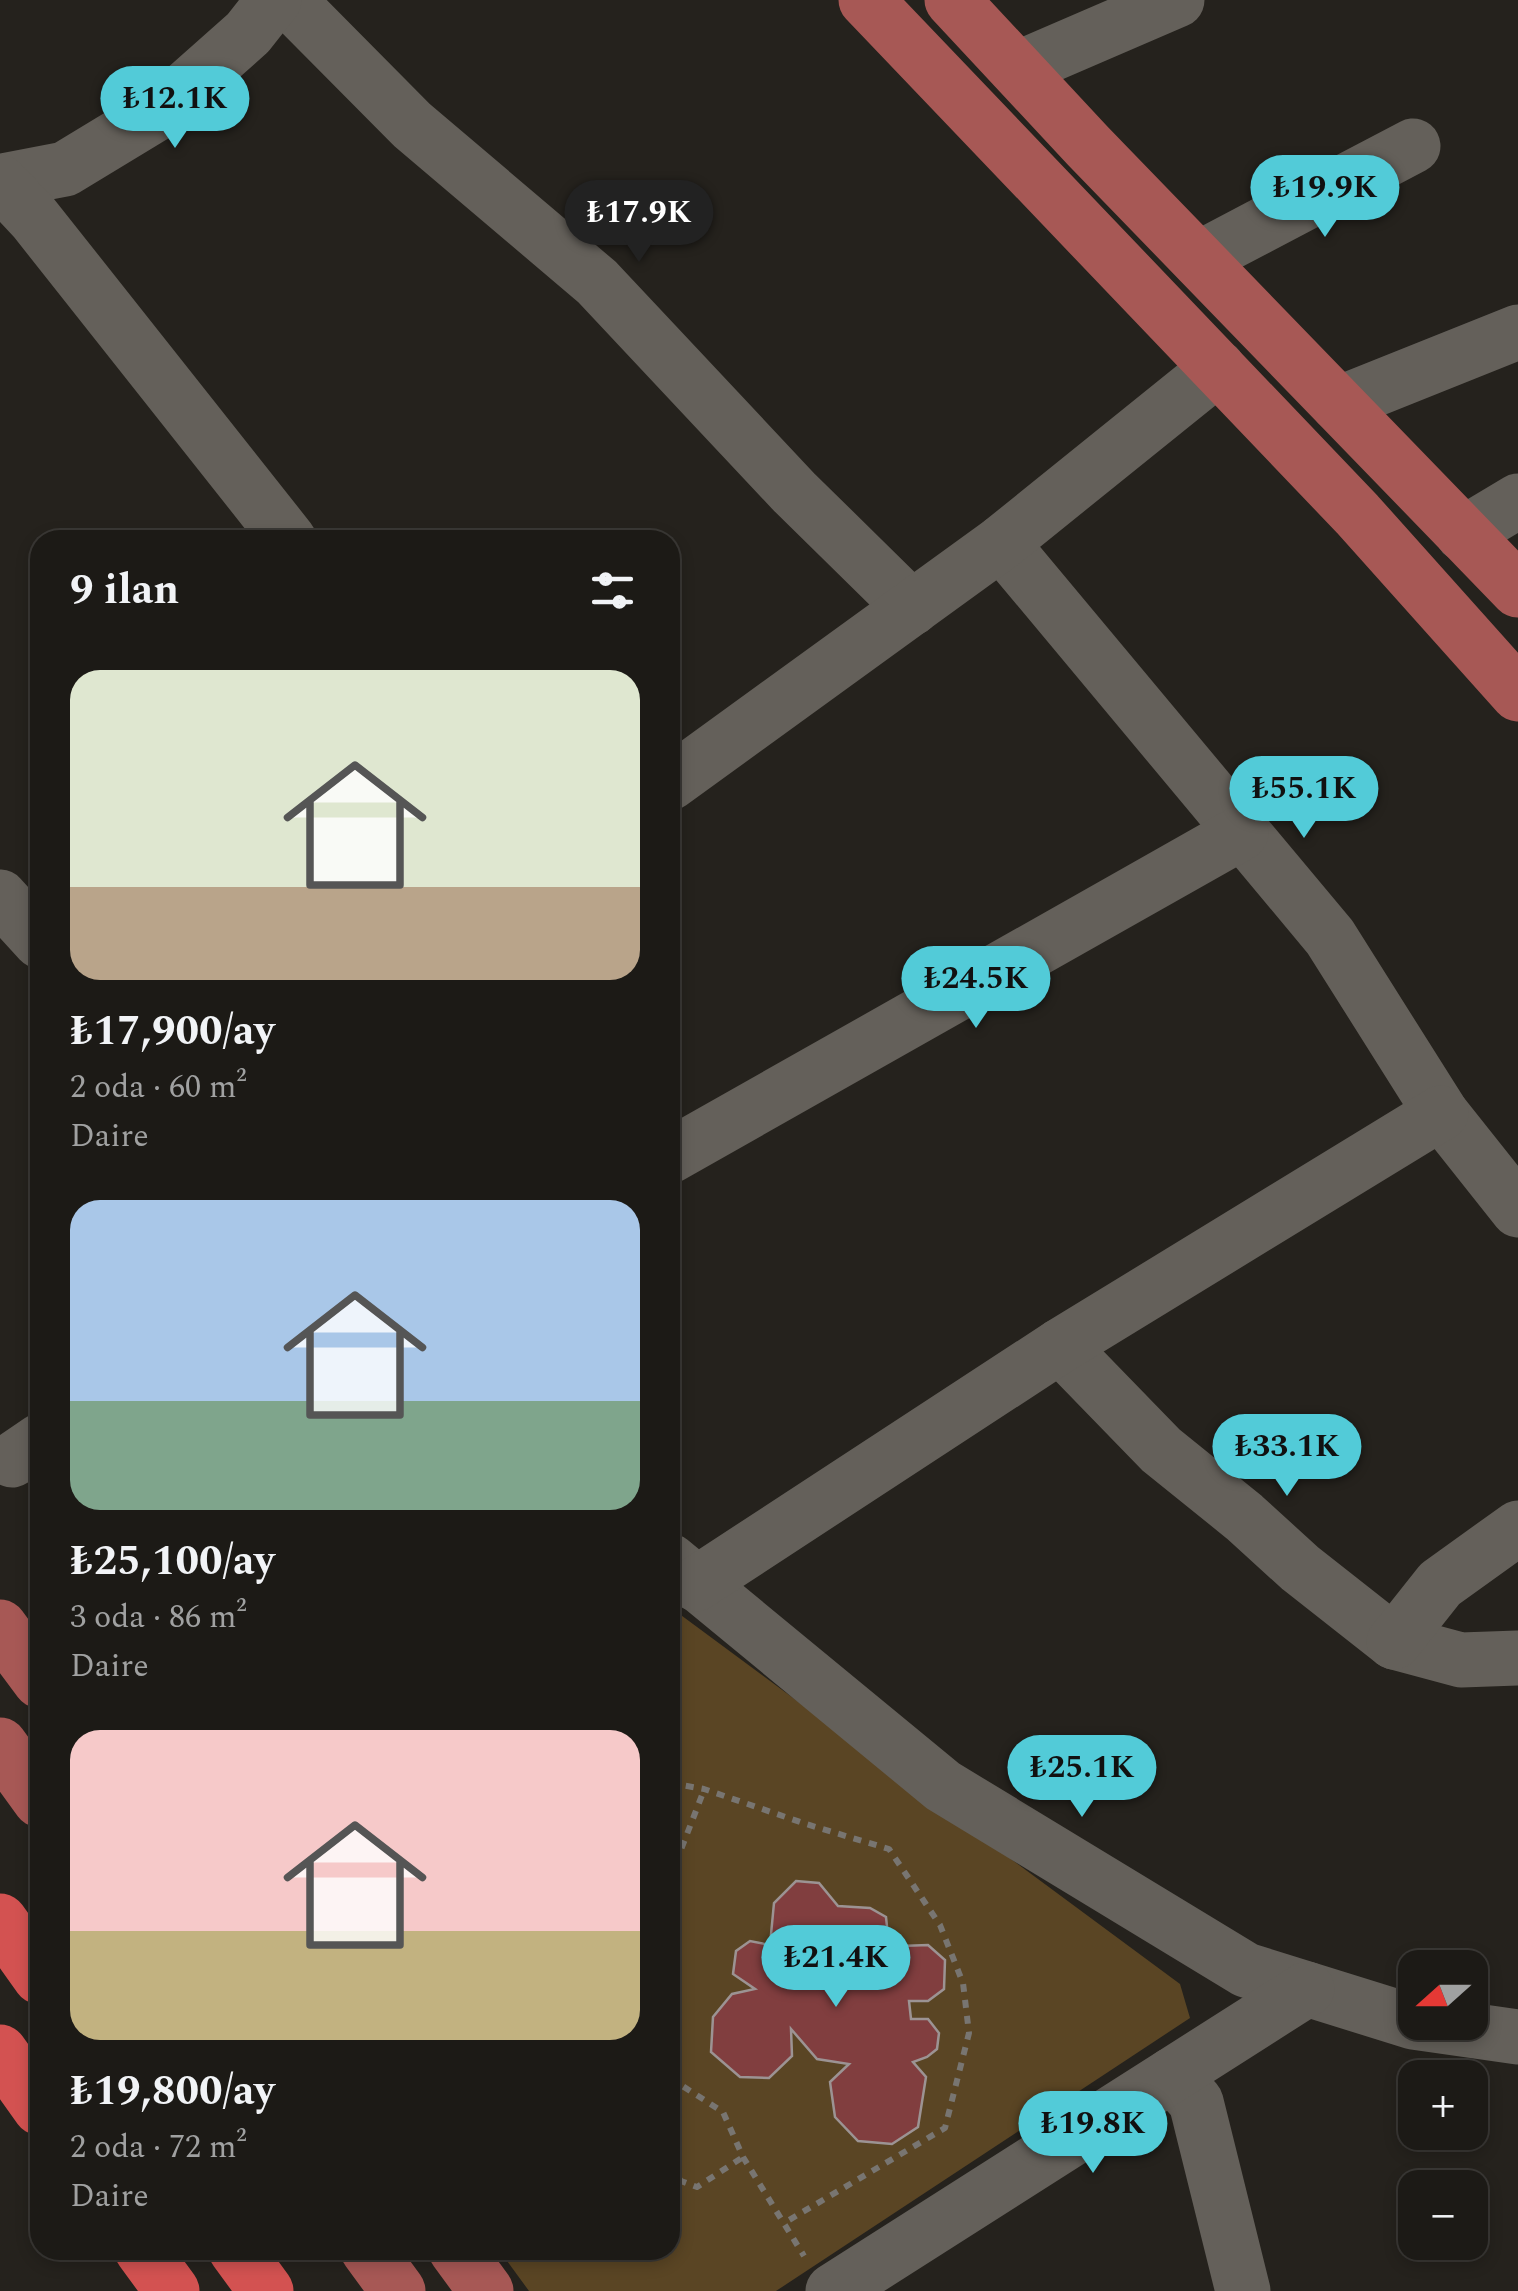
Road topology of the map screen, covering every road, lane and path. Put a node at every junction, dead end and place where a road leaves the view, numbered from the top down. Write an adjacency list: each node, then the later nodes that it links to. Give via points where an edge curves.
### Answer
1 (274, 0): 8 (street, via 248,33 158,112 65,169)
2 (288, 0): 18 (street, via 412,125 597,282)
3 (866, 0): 11 (main road)
4 (952, 0): 6 (main road)
5 (1177, 0): 6 (street)
6 (1017, 69): 9 (main road)
7 (1412, 146): 9 (street)
8 (1, 182): 14 (street)
9 (1198, 259): 12 (main road)
10 (1518, 332): 12 (street)
11 (1218, 368): 16 (street); 19 (main road)
12 (1338, 404): 15 (main road)
13 (1518, 501): 15 (street)
14 (281, 530)
15 (1464, 534): 17 (main road)
16 (1002, 543): 18 (street); 21 (street)
17 (1518, 590)
18 (912, 608): 20 (street)
19 (1518, 694)
20 (680, 776)
21 (1241, 833): 24 (street, via 1330,937); 25 (street)
22 (0, 897): 23 (street)
23 (30, 929)
24 (1442, 1112): 26 (street); 27 (street)
25 (680, 1150)
26 (1518, 1210)
27 (1060, 1346): 29 (street); 31 (street, via 1161,1450)
28 (1518, 1528): 31 (street, via 1440,1584)
29 (683, 1572): 41 (street, via 943,1786 1246,1970)
30 (0, 1627): 33 (main road)
31 (1394, 1642): 32 (street, via 1461,1660)
32 (1518, 1658)
33 (30, 1668)
34 (0, 1745): 36 (main road)
35 (680, 1785): 37 (path)
36 (30, 1786)
37 (704, 1790): 38 (path); 49 (path, via 889,1849 940,1926 963,1983 968,2033 945,2128)
38 (680, 1852)
39 (0, 1921): 40 (highway)
40 (30, 1964)
41 (1307, 1989): 42 (street, via 1413,2022); 44 (street)
42 (1518, 2037)
43 (0, 2052): 46 (highway)
44 (1172, 2074): 54 (street); 59 (street, via 1196,2102)
45 (680, 2084): 47 (path, via 723,2112)
46 (30, 2094)
47 (743, 2157): 48 (path, via 697,2187); 49 (path)
48 (680, 2180)
49 (784, 2223): 54 (path)
50 (149, 2260): 55 (highway)
51 (243, 2260): 56 (highway)
52 (375, 2260): 57 (main road)
53 (463, 2260): 58 (main road)
54 (819, 2274)
55 (172, 2291)
56 (266, 2291)
57 (398, 2291)
58 (486, 2291)
59 (1244, 2291)

